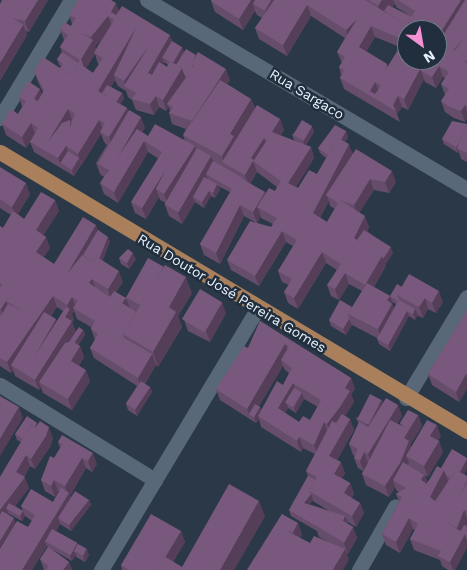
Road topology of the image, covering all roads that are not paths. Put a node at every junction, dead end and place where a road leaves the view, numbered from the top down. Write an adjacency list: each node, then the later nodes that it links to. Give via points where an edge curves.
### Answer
1 (71, 0): 3 (street)
2 (147, 0): 5 (street, Rua Sargaco)
3 (0, 118)
4 (0, 152): 7 (main road, Rua Doutor José Pereira Gomes)
5 (467, 189)
6 (467, 297): 9 (street)
7 (257, 309): 9 (main road, Rua Doutor José Pereira Gomes); 11 (street)
8 (0, 385): 11 (street)
9 (406, 398): 10 (main road, Rua Doutor José Pereira Gomes)
10 (467, 431)
11 (155, 480): 13 (street)
12 (395, 506): 14 (street)
13 (100, 570)
14 (359, 570)

